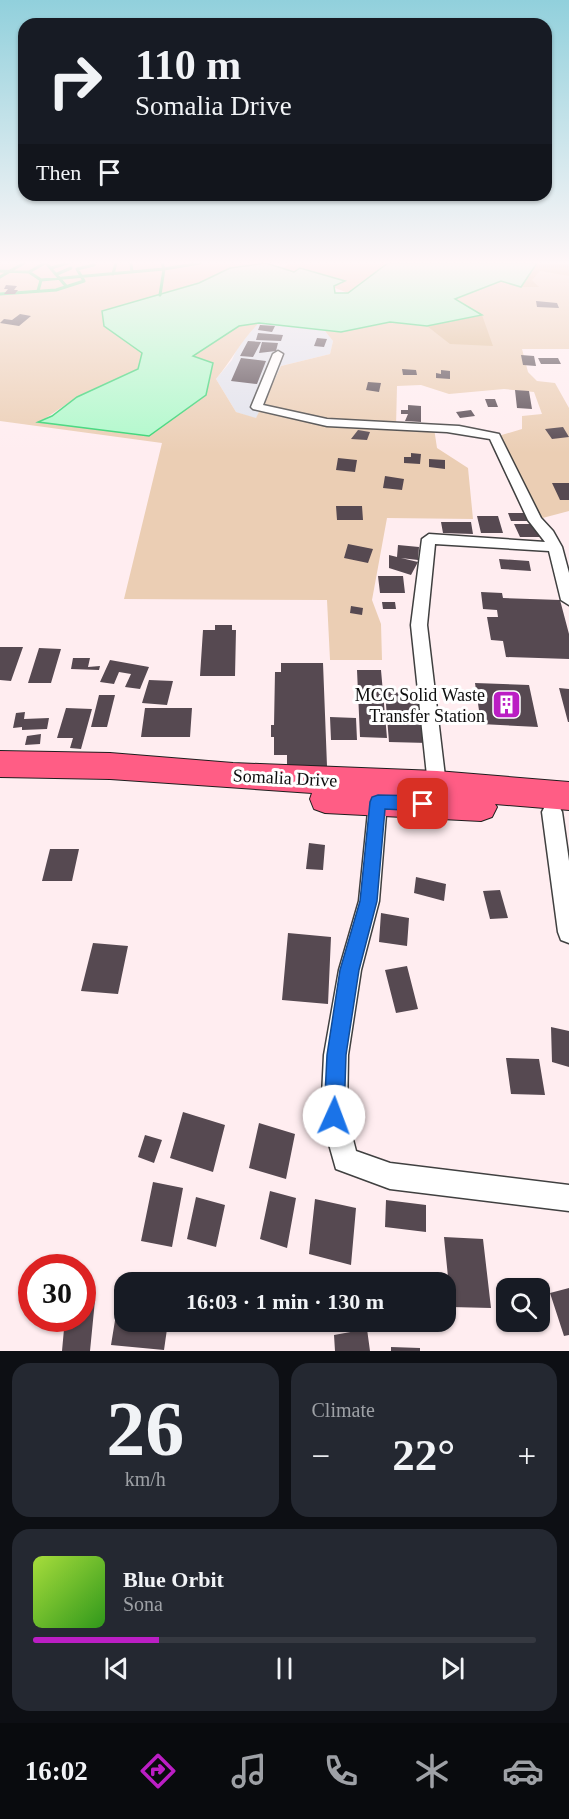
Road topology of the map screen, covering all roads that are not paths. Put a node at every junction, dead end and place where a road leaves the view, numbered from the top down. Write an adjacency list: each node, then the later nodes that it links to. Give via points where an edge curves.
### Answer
1 (278, 354): 2 (street, via 257,407 339,423 434,428 495,437 535,520)
2 (555, 547): 3 (street); 6 (street, via 429,539 419,625)
3 (569, 600)
4 (0, 764): 6 (main road, Somalia Drive, via 111,766)
5 (0, 780): 7 (main road, Somalia Drive, via 126,784)
6 (437, 785): 8 (main road, Somalia Drive)
7 (378, 802): 8 (main road, Somalia Drive); 10 (street, via 369,901 350,970 336,1055 334,1116 345,1160 390,1176)
8 (563, 807): 9 (street)
9 (569, 932)
10 (569, 1198)

